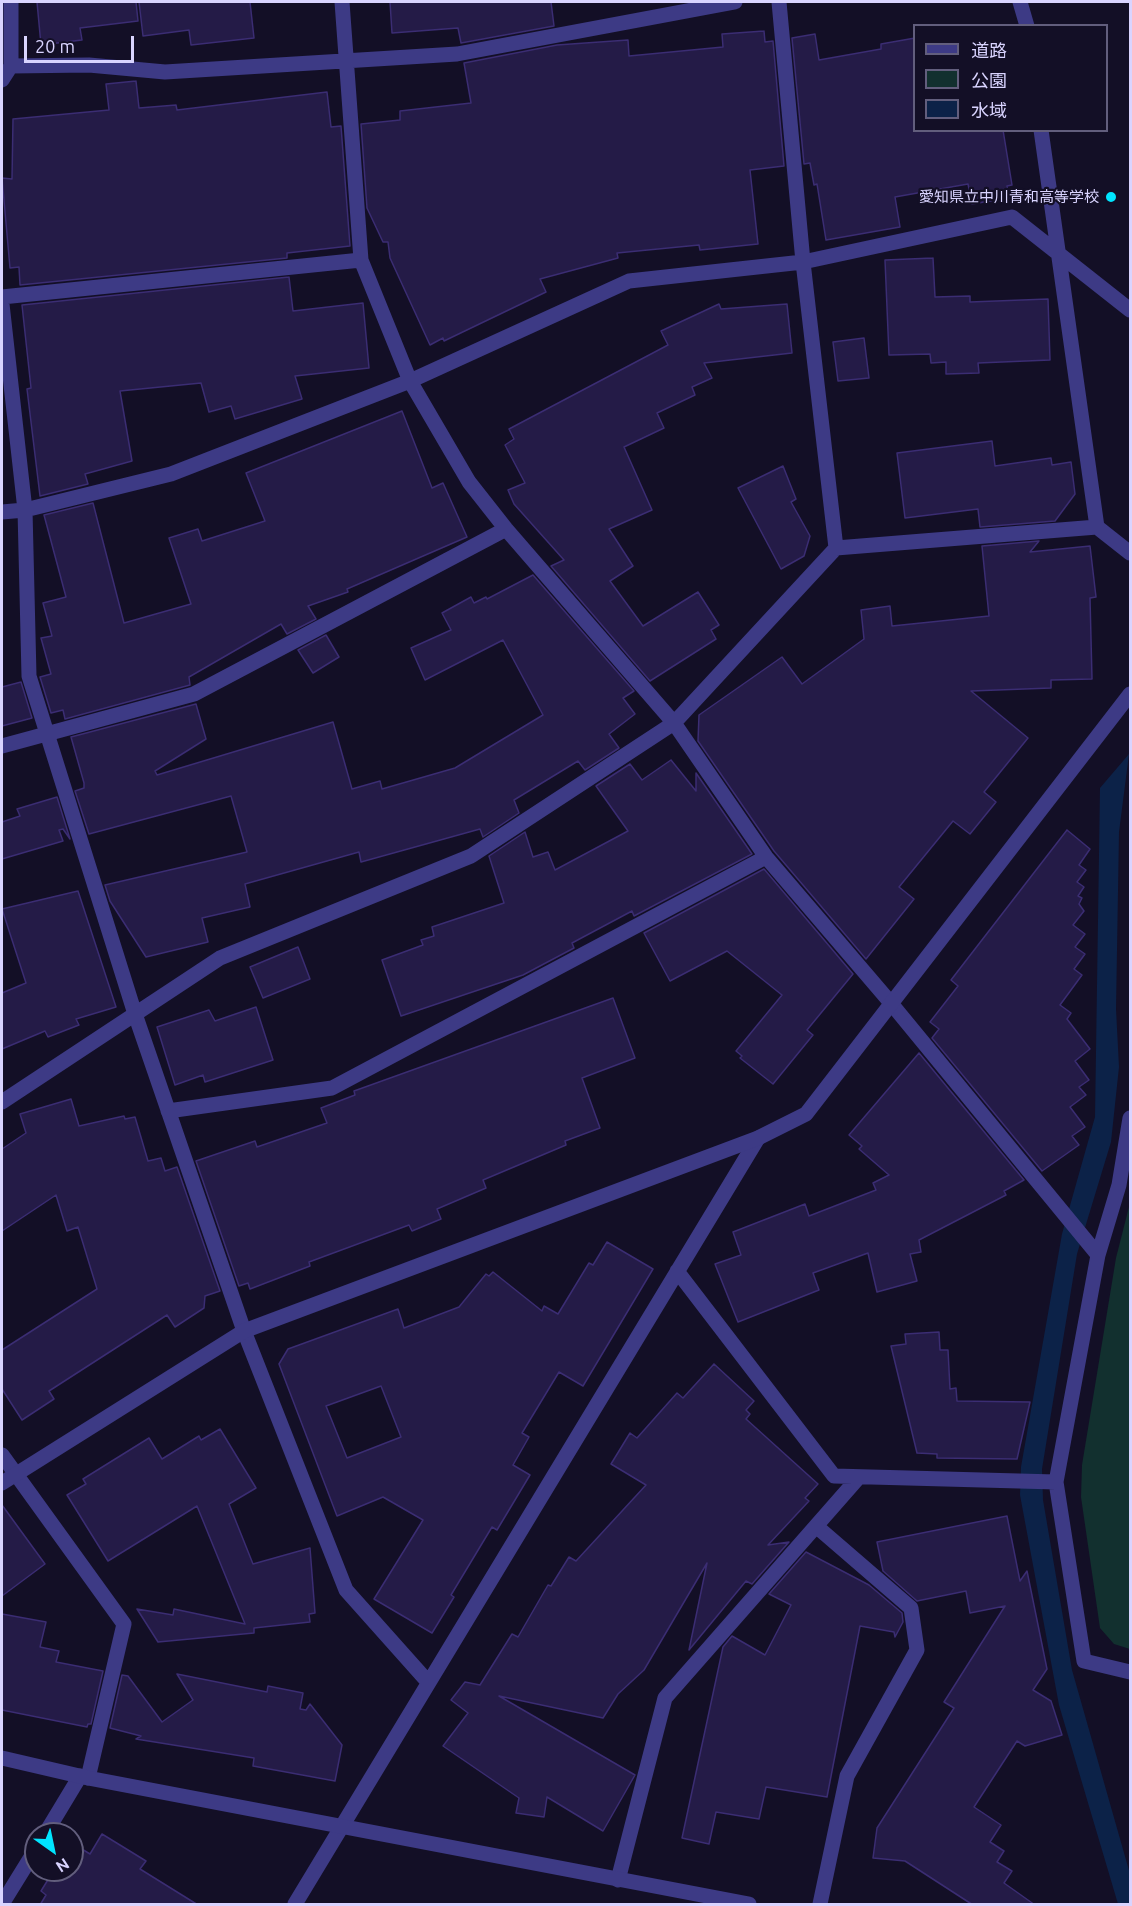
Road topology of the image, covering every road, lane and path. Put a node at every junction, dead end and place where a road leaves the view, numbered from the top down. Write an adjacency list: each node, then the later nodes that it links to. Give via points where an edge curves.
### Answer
1 (11, 2): 9 (street)
2 (342, 2): 8 (street)
3 (735, 2): 6 (street)
4 (779, 2): 14 (street)
5 (1020, 2): 7 (street)
6 (659, 8): 8 (street, via 457,54)
7 (1026, 24)
8 (347, 60): 9 (street, via 165,72 89,65); 13 (street)
9 (10, 66): 10 (street)
10 (2, 80)
11 (1041, 132): 12 (street)
12 (1058, 253): 14 (street, via 1012,217); 17 (street); 21 (street)
13 (361, 260): 15 (street); 18 (street)
14 (803, 262): 18 (street, via 629,281); 23 (street)
15 (2, 297)
16 (2, 304): 19 (street)
17 (1131, 310)
18 (410, 381): 19 (street, via 171,474); 22 (street, via 470,482)
19 (25, 510): 20 (street); 27 (street, via 29,676)
20 (2, 513)
21 (1097, 527): 23 (street); 24 (street)
22 (506, 529): 26 (street); 27 (street, via 194,694)
23 (836, 548): 26 (street)
24 (1131, 553)
25 (1131, 694): 30 (street)
26 (674, 723): 29 (street); 31 (street, via 471,855 220,958)
27 (48, 734): 28 (street); 31 (street)
28 (2, 746)
29 (766, 857): 30 (street); 33 (street, via 332,1088)
30 (890, 1002): 35 (street, via 806,1114); 36 (street)
31 (135, 1014): 32 (street); 33 (street)
32 (2, 1102)
33 (168, 1111): 38 (street)
34 (1131, 1118): 36 (street, via 1119,1185)
35 (758, 1137): 37 (street); 38 (street)
36 (1098, 1255): 42 (street)
37 (677, 1271): 40 (street, via 834,1476); 45 (street)
38 (243, 1330): 41 (street); 45 (street, via 346,1590)
39 (2, 1455): 41 (street)
40 (859, 1477): 42 (street); 43 (street)
41 (8, 1479): 47 (street, via 124,1624)
42 (1052, 1482): 44 (street, via 1084,1661)
43 (816, 1526): 51 (street, via 665,1698); 55 (street, via 911,1608 917,1650 847,1776)
44 (1131, 1672)
45 (428, 1682): 49 (street)
46 (2, 1758): 47 (street)
47 (84, 1777): 48 (street); 49 (street)
48 (53, 1822)
49 (341, 1827): 51 (street); 53 (street)
50 (24, 1869): 52 (street)
51 (618, 1880): 54 (street)
52 (2, 1905)
53 (296, 1905)
54 (749, 1905)
55 (820, 1905)

